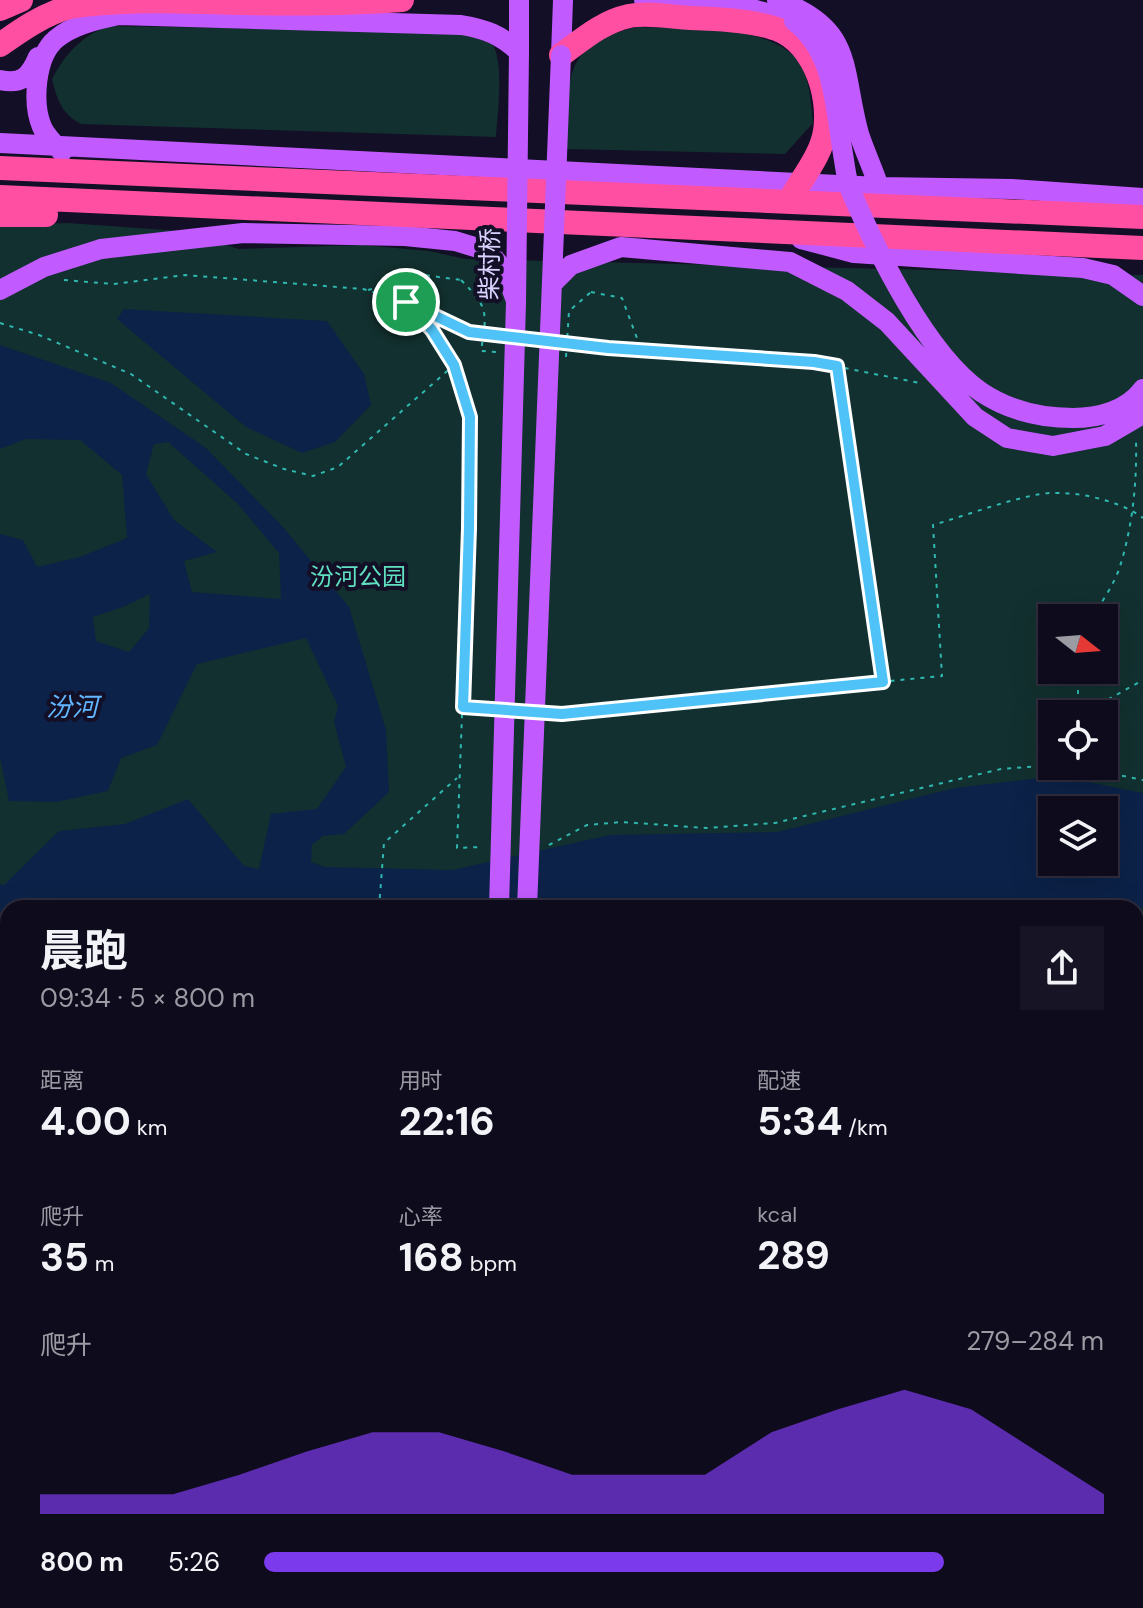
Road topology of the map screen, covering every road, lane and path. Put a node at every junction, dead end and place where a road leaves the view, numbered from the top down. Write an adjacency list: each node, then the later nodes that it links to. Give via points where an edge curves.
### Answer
1 (21, 0): 7 (highway)
2 (402, 0): 9 (highway, via 331,5 138,1 67,8)
3 (519, 0): 10 (main road, 柴村桥)
4 (563, 0): 11 (main road)
5 (644, 0): 41 (main road, bridge, via 756,10 794,21 805,30 829,70 849,186 891,275 929,335 980,391 1021,412 1086,418 1114,412)
6 (777, 0): 17 (main road, via 811,16 831,33 844,57 860,135)
7 (0, 9)
8 (54, 40): 10 (main road, via 82,23 119,15 300,19 461,25 504,38); 12 (main road, via 41,49 31,73 22,80); 14 (main road, via 40,62 36,95 42,127)
9 (0, 45)
10 (519, 52): 32 (main road, 柴村桥, bridge)
11 (561, 55): 18 (highway, via 603,25 632,15 773,27 798,43 820,77 826,110 825,134); 27 (main road, bridge)
12 (0, 80)
13 (0, 143): 14 (main road)
14 (55, 145): 16 (main road, via 64,155); 18 (main road)
15 (0, 168): 16 (highway)
16 (108, 173): 18 (highway)
17 (879, 187): 18 (main road); 20 (main road)
18 (794, 192): 23 (highway)
19 (0, 197): 21 (highway)
20 (1143, 198)
21 (135, 204): 22 (highway, via 85,215); 24 (highway)
22 (0, 215)
23 (1143, 217)
24 (770, 231): 25 (highway); 30 (main road, via 854,253 1083,268 1113,275)
25 (1143, 248)
26 (57, 279): 29 (path, via 113,284 185,275)
27 (552, 284): 35 (main road, bridge); 42 (main road, bridge, via 571,265 621,247 790,262 847,291 887,322 975,417 1007,438 1053,446 1105,436)
28 (0, 290): 32 (main road, bridge, via 44,267 101,249 243,233 405,236 488,251 505,271)
29 (366, 290): 31 (path); 37 (path, bridge, via 424,275 461,280 482,301 481,351)
30 (1143, 295)
31 (406, 302): 34 (path, via 469,332); 38 (path)
32 (516, 302): 37 (main road, 柴村桥, bridge)
33 (0, 323): 38 (path, via 131,374 246,454 313,476 338,467)
34 (500, 336)
35 (555, 350): 36 (path); 36 (path, bridge, via 568,357 569,311 591,292 622,298); 61 (main road, bridge)
36 (642, 350): 39 (path)
37 (515, 354): 60 (main road, 柴村桥, bridge)
38 (454, 365): 50 (path, via 470,417)
39 (837, 366): 40 (path); 48 (path)
40 (930, 387)
41 (1143, 389)
42 (1143, 414)
43 (1135, 435): 44 (path)
44 (1132, 509): 45 (path); 46 (path, via 1121,565); 48 (path, via 1091,497 1038,494 933,525 942,676)
45 (1143, 518)
46 (1100, 604)
47 (1143, 680): 49 (path)
48 (883, 682): 52 (path)
49 (1106, 700)
50 (463, 707): 51 (path); 55 (path)
51 (491, 709)
52 (548, 713)
53 (1038, 766): 57 (path, via 1001,769 775,823 706,828 587,825 553,845)
54 (1118, 775): 56 (path)
55 (458, 777): 58 (path, via 457,848); 59 (path, via 384,843)
56 (1143, 780)
57 (537, 846)
58 (489, 847)
59 (379, 900)
60 (499, 900)
61 (527, 900)

